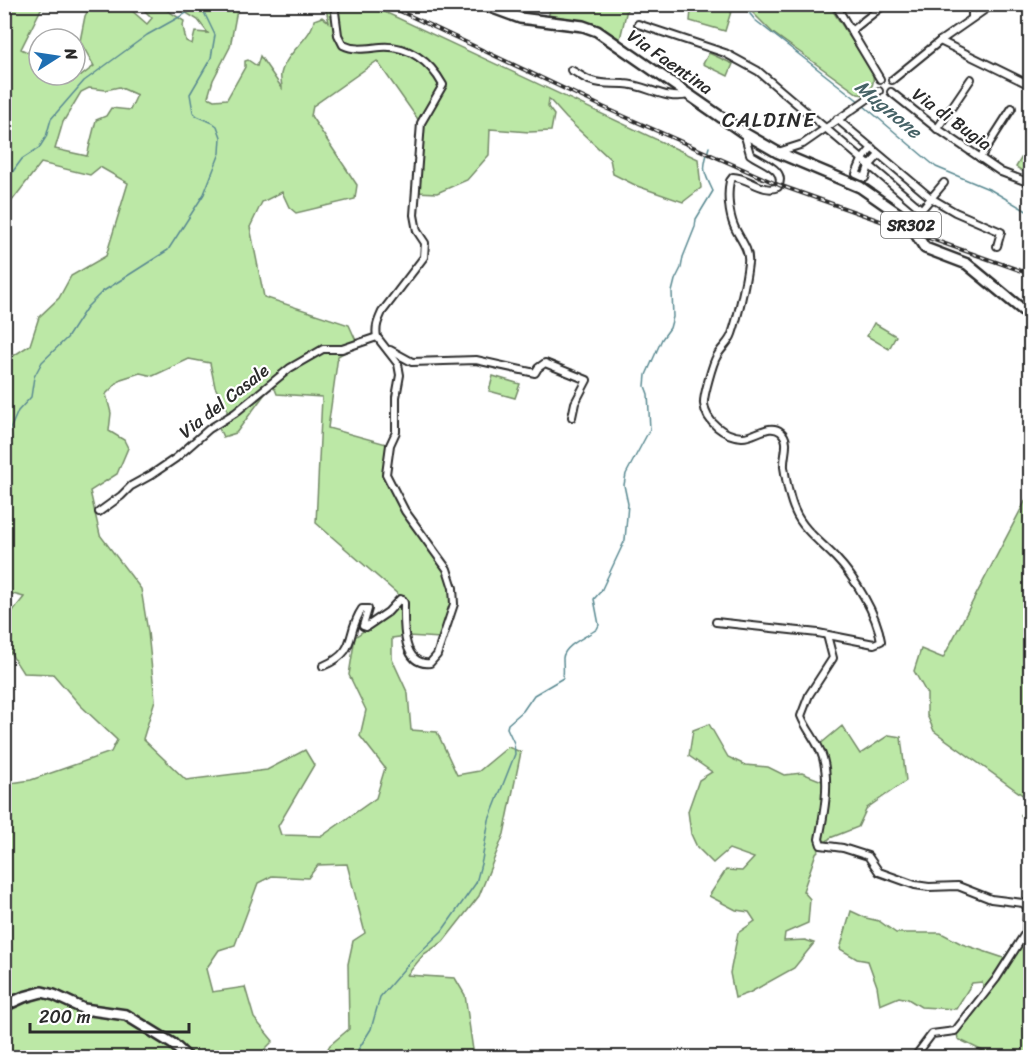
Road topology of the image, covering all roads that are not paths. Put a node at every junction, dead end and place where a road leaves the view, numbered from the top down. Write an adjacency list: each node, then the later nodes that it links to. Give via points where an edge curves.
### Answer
1 (334, 4): 37 (street, via 343,45 360,50 400,48 420,57 442,85 421,123 414,215 417,231 425,243 424,257 382,312)
2 (482, 4): 18 (main road, Via Faentina / SR302, via 520,18 597,31)
3 (835, 4): 9 (street)
4 (885, 4): 9 (street)
5 (972, 4): 7 (street)
6 (993, 4): 7 (street)
7 (972, 18): 10 (street)
8 (638, 24): 21 (street, via 725,53 758,71)
9 (851, 31): 12 (street)
10 (940, 41): 14 (street); 15 (street)
11 (571, 70): 18 (street, via 591,81 630,85 675,98)
12 (880, 78): 14 (street); 16 (street)
13 (971, 79): 22 (street)
14 (892, 80): 17 (street)
15 (1030, 85)
16 (879, 91): 17 (street); 20 (street)
17 (891, 92): 22 (street, Via di Bugia)
18 (688, 95): 23 (main road, Via Faentina / SR302)
19 (1012, 108): 27 (street)
20 (837, 118): 21 (street); 24 (street)
21 (824, 129): 25 (street, via 798,146); 28 (street)
22 (937, 129): 27 (street, Via di Bugia)
23 (744, 133): 25 (main road, Via Faentina / SR302); 42 (street, via 750,154 774,169 781,179 774,190 736,177 730,181 733,224 747,251 748,265 732,336 713,365 704,406 709,418 725,432 742,437 770,429 783,435 787,447 784,468 795,512 851,576 881,641 874,644)
24 (872, 148): 26 (street); 28 (street)
25 (777, 152): 34 (main road, Via Faentina / SR302, via 855,184)
26 (879, 155): 29 (street); 32 (street)
27 (980, 158): 31 (street, Via di Bugia, via 1001,172)
28 (862, 160): 29 (street); 29 (street, via 856,174 864,178)
29 (869, 166): 33 (street)
30 (944, 183): 32 (street)
31 (1030, 183)
32 (931, 198): 33 (street); 35 (street, via 1001,232)
33 (921, 209): 34 (street)
34 (910, 223): 36 (main road, Via Faentina / SR302, via 925,248 967,264)
35 (997, 246)
36 (1030, 316)
37 (377, 337): 38 (street); 40 (street, Via del Casale, via 342,349 323,349 290,368 176,458 130,486)
38 (387, 348): 39 (street, via 412,362 476,360 535,373 545,363 587,380); 43 (street, via 400,375 396,432 390,444 386,474 405,511 447,569 454,604 437,655 430,663 416,661 410,654 404,603 400,599 366,627 363,626 368,609 362,609 349,646)
39 (572, 417)
40 (99, 512)
41 (716, 622): 42 (street)
42 (826, 635): 46 (street, via 833,658 809,694 801,716 823,758 826,800 821,845 867,856 879,872 915,885 958,886 1027,907 1026,932 996,980 961,1026 950,1033 932,1034)
43 (323, 666)
44 (4, 1006): 45 (main road, via 33,994 48,993 84,1009 126,1015)
45 (188, 1058)
46 (914, 1058)

